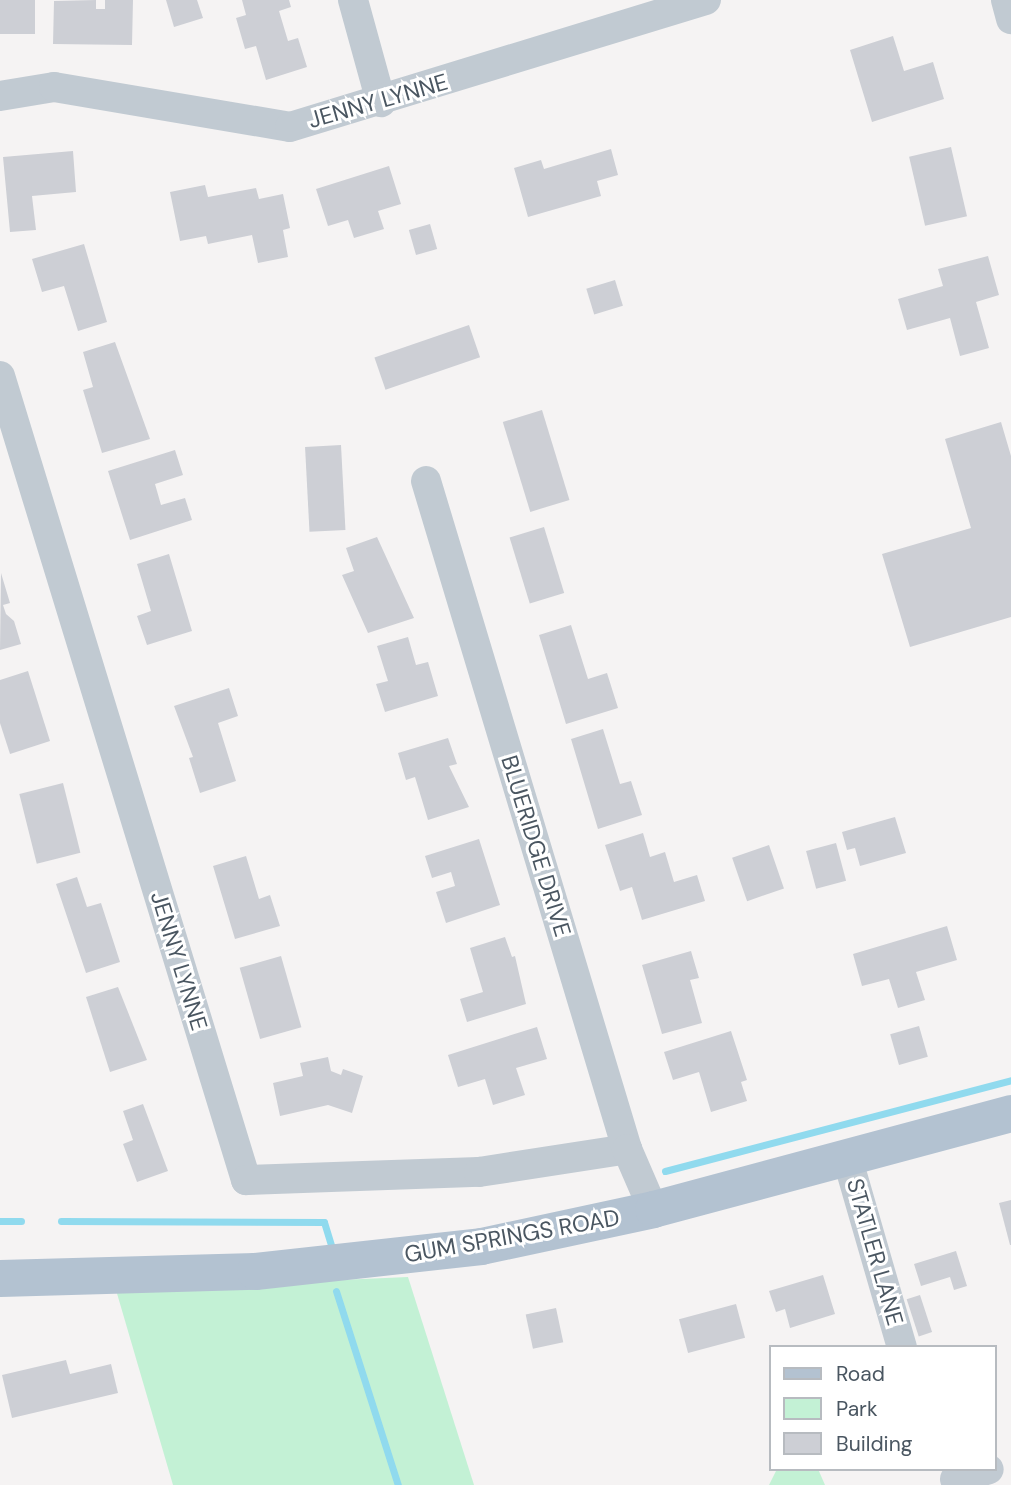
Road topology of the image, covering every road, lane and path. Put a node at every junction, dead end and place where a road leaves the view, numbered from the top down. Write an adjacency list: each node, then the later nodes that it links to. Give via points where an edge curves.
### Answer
1 (353, 0): 6 (street)
2 (706, 0): 6 (street, JENNY LYNNE)
3 (1006, 0): 4 (street)
4 (1011, 19)
5 (0, 96): 6 (street, JENNY LYNNE, via 54,87 290,127)
6 (381, 102)
7 (0, 376): 10 (street, JENNY LYNNE, via 246,1180 479,1172)
8 (426, 481): 10 (street, BLUERIDGE DRIVE)
9 (1011, 1113): 11 (main road, GUM SPRINGS ROAD)
10 (627, 1149): 12 (street, BLUERIDGE DRIVE)
11 (847, 1157): 12 (main road, GUM SPRINGS ROAD); 14 (street, STATLER LANE)
12 (653, 1209): 13 (main road, GUM SPRINGS ROAD, via 414,1256 254,1271)
13 (0, 1278)
14 (901, 1345)
15 (979, 1471): 16 (street)
16 (945, 1478)

